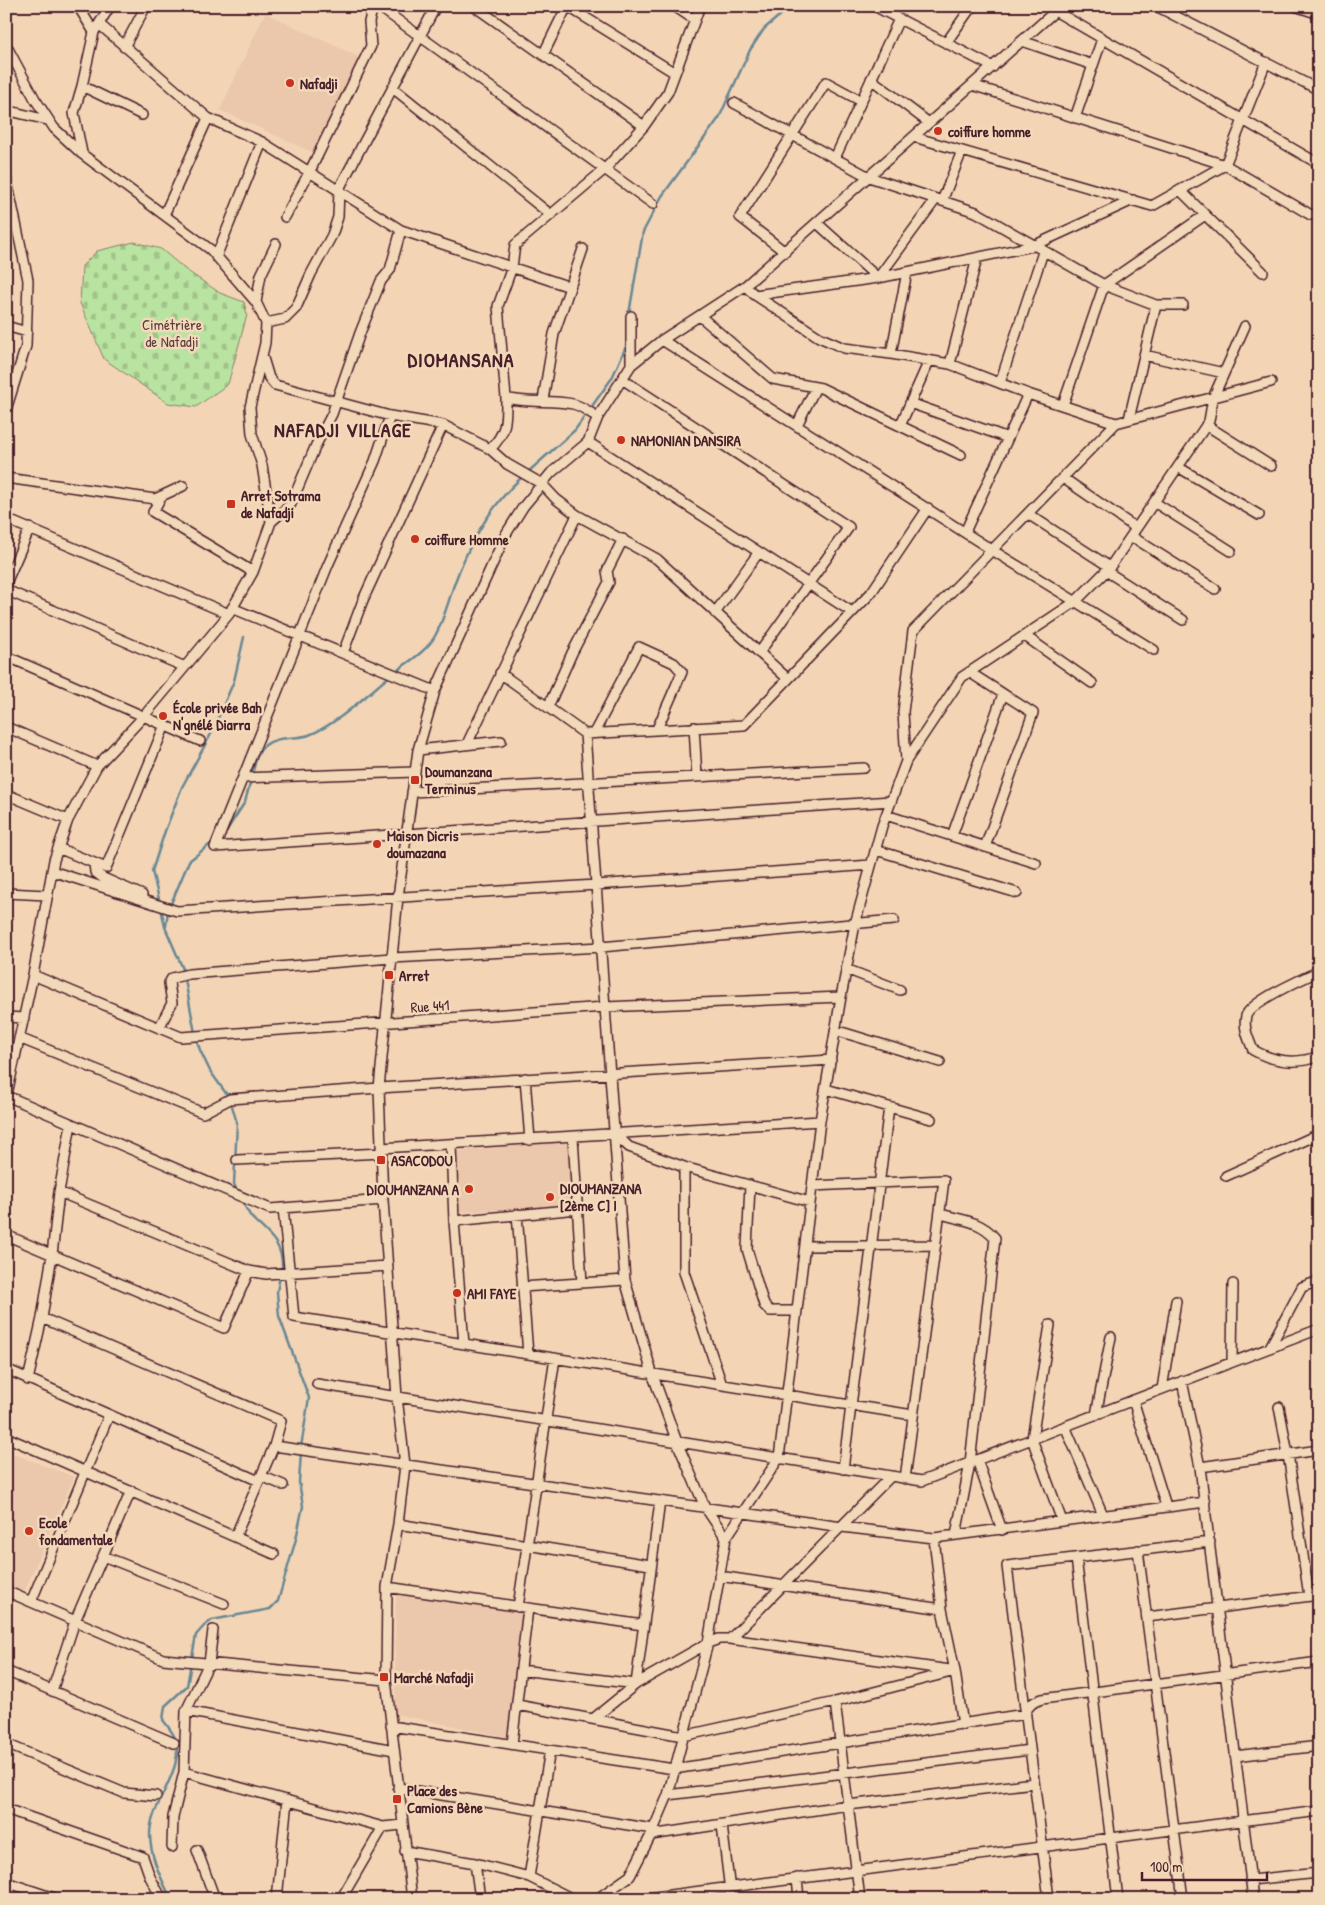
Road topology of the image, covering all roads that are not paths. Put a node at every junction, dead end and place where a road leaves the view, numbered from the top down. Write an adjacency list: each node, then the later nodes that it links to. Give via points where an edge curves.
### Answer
1 (78, 6): 20 (street)
2 (110, 6): 19 (street)
3 (146, 6): 26 (street)
4 (373, 6): 56 (street, via 369,22 371,46)
5 (378, 6): 21 (street)
6 (436, 6): 21 (street)
7 (474, 6): 27 (street)
8 (567, 6): 27 (street); 31 (street)
9 (674, 6): 18 (street)
10 (700, 6): 18 (street)
11 (874, 6): 17 (street)
12 (972, 6): 24 (street)
13 (1156, 6): 28 (street)
14 (1295, 6): 16 (street)
15 (1058, 9): 22 (street); 23 (street)
16 (1319, 14)
17 (899, 19): 24 (street); 32 (street)
18 (695, 20): 31 (street)
19 (99, 24): 20 (street); 26 (street)
20 (94, 32): 34 (street)
21 (420, 37): 35 (street); 55 (street)
22 (1102, 39): 29 (street); 44 (street)
23 (1022, 41): 29 (street); 30 (street)
24 (946, 43): 30 (street)
25 (6, 45): 43 (street)
26 (124, 47): 41 (street)
27 (543, 55): 46 (street)
28 (1266, 62): 36 (street); 44 (street)
29 (1093, 65): 42 (street)
30 (993, 67): 33 (street)
31 (675, 73): 46 (street, via 668,92)
32 (871, 79): 37 (street); 45 (street)
33 (972, 85): 42 (street); 45 (street)
34 (82, 86): 40 (street); 51 (street, via 74,113)
35 (393, 88): 59 (street); 65 (street)
36 (1319, 90)
37 (861, 101): 47 (street, via 826,82); 52 (street)
38 (734, 103): 47 (street)
39 (6, 110): 43 (street)
40 (142, 115)
41 (208, 118): 49 (street); 64 (street)
42 (1075, 118): 54 (street)
43 (47, 120): 51 (street)
44 (1243, 120): 53 (street); 54 (street)
45 (929, 123): 48 (street)
46 (644, 126): 55 (street)
47 (792, 134): 52 (street); 74 (street, via 740,217)
48 (914, 137): 50 (street); 58 (street)
49 (262, 142): 56 (street); 76 (street)
50 (962, 151): 61 (street); 62 (street)
51 (82, 154): 64 (street)
52 (835, 158): 58 (street)
53 (1319, 164)
54 (1225, 165): 60 (street); 67 (street)
55 (605, 169): 63 (street); 65 (street)
56 (310, 171): 59 (street); 68 (street)
57 (6, 176): 94 (street, via 28,280)
58 (869, 177): 61 (street); 69 (street)
59 (339, 189): 70 (street); 91 (street, via 338,217 332,235 296,308 284,319)
60 (1180, 190): 62 (street, via 1152,206); 66 (street)
61 (939, 200): 72 (street, via 976,212); 81 (street)
62 (1133, 200): 72 (street)
63 (653, 204)
64 (164, 215): 76 (street)
65 (550, 215): 78 (street, via 515,245)
66 (1205, 215): 80 (street); 82 (street)
67 (1310, 215)
68 (285, 217)
69 (817, 223): 74 (street); 81 (street)
70 (401, 230): 78 (street); 111 (street, via 390,270 381,281)
71 (276, 244): 86 (street, via 261,275)
72 (1033, 246): 75 (street); 77 (street)
73 (583, 249): 84 (street)
74 (785, 252): 83 (street)
75 (1043, 252): 82 (street); 105 (street)
76 (216, 256): 86 (street)
77 (977, 258): 79 (street); 100 (street)
78 (512, 267): 84 (street); 109 (street, via 498,306)
79 (907, 272): 81 (street); 96 (street)
80 (1263, 272)
81 (878, 278): 85 (street)
82 (1104, 285): 87 (street); 114 (street)
83 (746, 286): 85 (street); 90 (street)
84 (570, 287): 112 (street, via 554,334)
85 (755, 295): 96 (street, via 819,337 844,348)
86 (256, 302): 91 (street)
87 (1156, 305): 88 (street); 97 (street)
88 (1184, 305)
89 (631, 316): 101 (street)
90 (700, 316): 95 (street); 106 (street, via 773,379)
91 (266, 323): 98 (street)
92 (6, 326): 94 (street)
93 (1245, 326): 102 (street)
94 (27, 332): 107 (street, via 26,346)
95 (662, 340): 101 (street); 121 (street)
96 (891, 354): 99 (street)
97 (1144, 355): 102 (street); 118 (street)
98 (262, 356): 111 (street, via 269,378 275,385); 141 (street, via 250,407 252,434 262,465)
99 (929, 361): 100 (street); 113 (street)
100 (950, 364): 105 (street)
101 (632, 365): 103 (street)
102 (1224, 373): 110 (street)
103 (622, 379): 117 (street); 152 (street, via 849,528)
104 (1270, 382): 110 (street)
105 (1000, 383): 108 (street)
106 (816, 387): 121 (street); 123 (street)
107 (8, 393): 115 (street)
108 (1028, 394): 114 (street); 124 (street)
109 (506, 398): 112 (street); 126 (street, via 506,422 500,439)
110 (1213, 398): 118 (street); 122 (street)
111 (336, 400): 116 (street); 141 (street, via 291,504)
112 (543, 400): 117 (street, via 575,404)
113 (910, 403): 123 (street); 124 (street)
114 (1063, 405): 119 (street)
115 (6, 410)
116 (390, 416): 120 (street); 160 (street, via 375,461)
117 (598, 417): 125 (street)
118 (1130, 420): 119 (street)
119 (1116, 423): 131 (street)
120 (442, 425): 126 (street); 163 (street, via 363,600)
121 (797, 425): 136 (street)
122 (1206, 425): 128 (street); 129 (street)
123 (900, 426): 127 (street)
124 (1008, 438): 143 (street)
125 (588, 442): 132 (street); 148 (street)
126 (490, 449): 132 (street, via 507,464)
127 (960, 455)
128 (1271, 466)
129 (1178, 467): 135 (street); 139 (street)
130 (6, 478): 134 (street, via 155,499)
131 (1063, 478): 137 (street); 144 (street)
132 (542, 484): 138 (street); 171 (street, via 506,534)
133 (183, 486): 134 (street)
134 (161, 497): 150 (street, via 153,512)
135 (1154, 502): 144 (street); 147 (street)
136 (928, 508): 143 (street); 157 (street, via 871,593)
137 (1028, 514): 146 (street); 149 (street)
138 (577, 515): 145 (street); 168 (street)
139 (1259, 515)
140 (6, 518): 142 (street)
141 (271, 522): 150 (street)
142 (30, 528): 151 (street); 156 (street)
143 (965, 532): 146 (street)
144 (1134, 532): 149 (street); 153 (street)
145 (623, 539): 158 (street, via 657,559); 173 (street, via 607,571 609,582)
146 (992, 550): 155 (street); 184 (street, via 913,631 903,712)
147 (1231, 551)
148 (759, 552): 152 (street); 158 (street)
149 (1108, 569): 155 (street); 159 (street)
150 (254, 572): 156 (street)
151 (6, 583)
152 (808, 583): 157 (street); 164 (street)
153 (1215, 589)
154 (6, 590): 166 (street)
155 (1075, 602): 161 (street); 162 (street)
156 (231, 611): 160 (street); 166 (street)
157 (852, 612): 169 (street)
158 (716, 613): 164 (street)
159 (1183, 620)
160 (300, 635): 163 (street); 189 (street)
161 (1025, 636): 167 (street); 170 (street)
162 (1154, 650)
163 (343, 653): 171 (street)
164 (759, 653): 169 (street)
165 (6, 656): 174 (street)
166 (185, 667): 174 (street)
167 (969, 672): 172 (street); 184 (street, via 962,677)
168 (500, 673): 173 (street); 182 (street)
169 (788, 679): 177 (street, via 744,724)
170 (1092, 683)
171 (434, 691): 183 (street)
172 (1003, 694): 198 (street); 199 (street, via 1034,713)
173 (548, 707): 179 (street)
174 (144, 716): 175 (street); 185 (street)
175 (165, 725): 180 (street); 202 (street, via 106,868)
176 (6, 727): 185 (street)
177 (694, 727): 178 (street); 188 (street)
178 (657, 730): 179 (street); 179 (street, via 682,672 674,664 640,647)
179 (590, 733): 190 (street)
180 (200, 740)
181 (501, 741): 182 (street)
182 (467, 744): 183 (street)
183 (418, 750): 187 (street)
184 (906, 761): 193 (street)
185 (96, 766): 195 (street)
186 (864, 768): 188 (street)
187 (415, 772): 189 (street); 191 (street)
188 (697, 777): 190 (street)
189 (244, 778): 197 (street, via 215,847)
190 (589, 783): 191 (street); 196 (street)
191 (412, 792): 197 (street)
192 (6, 794): 195 (street)
193 (891, 801): 194 (street); 196 (street)
194 (886, 815): 198 (street); 201 (street)
195 (68, 820): 200 (street)
196 (592, 822): 197 (street); 206 (street)
197 (407, 834): 211 (street)
198 (952, 836): 199 (street)
199 (985, 847): 203 (street)
200 (58, 848): 202 (street); 205 (street)
201 (876, 850): 204 (street); 207 (street)
202 (94, 863): 209 (street, via 95,872 103,878)
203 (1036, 863)
204 (872, 865): 206 (street); 213 (street)
205 (52, 871): 210 (street); 211 (street, via 177,911)
206 (596, 885): 211 (street); 214 (street)
207 (1017, 892)
208 (6, 893): 210 (street)
209 (142, 894)
210 (47, 895): 218 (street)
211 (398, 897): 215 (street)
212 (894, 920): 213 (street)
213 (855, 924): 214 (street); 216 (street)
214 (601, 947): 215 (street); 221 (street)
215 (392, 958): 224 (street); 225 (street, via 172,978 169,983 172,1003)
216 (846, 968): 219 (street); 220 (street)
217 (1319, 971): 228 (street, via 1256,1003 1246,1016 1246,1032 1253,1050 1267,1058 1291,1062)
218 (33, 975): 223 (street); 225 (street, Rue 441)
219 (900, 990)
220 (841, 998): 221 (street, Rue 441); 226 (street)
221 (605, 1007): 224 (street, Rue 441); 231 (street)
222 (6, 1017): 223 (street)
223 (24, 1018): 227 (street)
224 (384, 1023): 225 (street, Rue 441, via 181,1037); 233 (street)
225 (159, 1028)
226 (836, 1030): 229 (street); 230 (street)
227 (19, 1038): 233 (street, via 203,1113 230,1099); 235 (street)
228 (1319, 1056)
229 (831, 1060): 231 (street); 234 (street)
230 (940, 1062)
231 (610, 1073): 232 (street); 240 (street)
232 (525, 1078): 233 (street); 243 (street)
233 (379, 1088): 245 (street)
234 (826, 1089): 236 (street); 238 (street)
235 (7, 1098): 239 (street)
236 (889, 1108): 237 (street); 249 (street)
237 (931, 1119)
238 (820, 1121): 240 (street); 251 (street)
239 (71, 1124): 252 (street); 255 (street, via 270,1209)
240 (614, 1133): 242 (street); 247 (street, via 629,1147); 268 (street)
241 (1319, 1134): 248 (street)
242 (574, 1137): 243 (street); 256 (street)
243 (530, 1140): 244 (street)
244 (451, 1145): 245 (street); 259 (street)
245 (381, 1151): 246 (street); 253 (street)
246 (237, 1160)
247 (684, 1166): 250 (street); 290 (street, via 684,1272)
248 (1226, 1176)
249 (879, 1184): 251 (street); 258 (street, via 944,1180); 261 (street)
250 (750, 1185): 254 (street); 274 (street, via 747,1249 764,1305 770,1311)
251 (812, 1186): 254 (street)
252 (59, 1192): 264 (street); 266 (street)
253 (383, 1200): 255 (street); 265 (street)
254 (810, 1202): 263 (street)
255 (283, 1208): 267 (street)
256 (578, 1209): 257 (street); 270 (street)
257 (517, 1214): 259 (street); 272 (street)
258 (940, 1214): 262 (street); 309 (street, via 978,1224 995,1238)
259 (454, 1221): 280 (street)
260 (6, 1235): 264 (street)
261 (871, 1245): 262 (street); 263 (street); 295 (street)
262 (936, 1245): 299 (street)
263 (805, 1246): 274 (street)
264 (52, 1255): 266 (street, via 224,1328); 275 (street)
265 (388, 1266): 267 (street); 278 (street)
266 (249, 1271): 267 (street)
267 (288, 1273): 278 (street, via 294,1317)
268 (625, 1280): 270 (street); 286 (street)
269 (1319, 1281): 281 (street, via 1302,1287)
270 (582, 1283): 272 (street)
271 (1234, 1284): 284 (street)
272 (522, 1287): 282 (street)
273 (1176, 1302): 291 (street)
274 (797, 1311): 292 (street)
275 (42, 1318): 287 (street); 305 (street, via 281,1421)
276 (1050, 1325): 303 (street)
277 (1319, 1329): 281 (street)
278 (393, 1333): 280 (street); 293 (street)
279 (1111, 1337): 297 (street)
280 (464, 1344): 282 (street)
281 (1270, 1347): 284 (street)
282 (528, 1354): 283 (street)
283 (555, 1358): 286 (street); 300 (street)
284 (1232, 1362): 288 (street)
285 (6, 1369): 287 (street)
286 (652, 1374): 290 (street); 304 (street)
287 (28, 1380): 298 (street)
288 (1182, 1381): 291 (street); 311 (street)
289 (317, 1384): 293 (street)
290 (722, 1384): 292 (street)
291 (1162, 1389): 294 (street)
292 (786, 1395): 295 (street); 308 (street)
293 (397, 1397): 300 (street); 310 (street)
294 (1133, 1400): 297 (street); 322 (street)
295 (851, 1405): 299 (street); 312 (street)
296 (1279, 1407): 307 (street)
297 (1096, 1414): 301 (street)
298 (109, 1415): 313 (street); 315 (street)
299 (913, 1415): 316 (street)
300 (546, 1421): 304 (street); 317 (street)
301 (1065, 1426): 303 (street); 325 (street)
302 (6, 1437): 313 (street)
303 (1032, 1439): 309 (street); 326 (street)
304 (677, 1442): 308 (street); 323 (street)
305 (274, 1446): 310 (street); 315 (street)
306 (1319, 1450): 307 (street)
307 (1288, 1454): 311 (street); 346 (street)
308 (779, 1458): 312 (street); 324 (street)
309 (973, 1462): 316 (street, via 922,1482); 329 (street); 330 (street)
310 (405, 1465): 317 (street); 327 (street)
311 (1200, 1466): 321 (street)
312 (843, 1469): 314 (street)
313 (86, 1472): 319 (street); 347 (street)
314 (891, 1476): 316 (street); 328 (street)
315 (260, 1478): 318 (street); 331 (street)
316 (905, 1479)
317 (536, 1484): 320 (street); 335 (street)
318 (283, 1485)
319 (131, 1491): 331 (street); 338 (street)
320 (660, 1501): 323 (street); 340 (street)
321 (1205, 1502): 322 (street); 334 (street)
322 (1166, 1506): 325 (street)
323 (705, 1507): 324 (street); 332 (street)
324 (743, 1513): 328 (street); 332 (street)
325 (1103, 1515): 326 (street)
326 (1062, 1521): 329 (street)
327 (398, 1524): 335 (street); 343 (street)
328 (842, 1527): 333 (street); 342 (street)
329 (1002, 1530): 330 (street)
330 (956, 1535): 333 (street)
331 (235, 1537): 337 (street)
332 (726, 1538): 341 (street)
333 (934, 1538): 351 (street)
334 (1210, 1542): 336 (street); 352 (street)
335 (527, 1545): 340 (street); 349 (street)
336 (1138, 1550): 339 (street); 353 (street)
337 (274, 1554)
338 (103, 1556): 348 (street); 354 (street)
339 (1076, 1558): 369 (street); 373 (street, via 1007,1566)
340 (650, 1565): 355 (street)
341 (719, 1576): 342 (street); 358 (street)
342 (783, 1585): 351 (street); 357 (street)
343 (387, 1587): 349 (street); 365 (street)
344 (6, 1592): 347 (street)
345 (1319, 1595): 346 (street)
346 (1309, 1596): 352 (street)
347 (31, 1602): 354 (street)
348 (224, 1604)
349 (518, 1606): 350 (street)
350 (528, 1608): 355 (street); 361 (street)
351 (942, 1608): 363 (street)
352 (1218, 1608): 353 (street); 364 (street)
353 (1147, 1617): 366 (street)
354 (75, 1621): 360 (street, via 163,1659); 368 (street)
355 (643, 1625): 367 (street)
356 (213, 1630): 360 (street)
357 (730, 1639): 358 (street); 363 (street)
358 (708, 1642): 367 (street); 377 (street)
359 (1319, 1662): 364 (street)
360 (209, 1663): 365 (street); 372 (street)
361 (521, 1670): 367 (street); 371 (street)
362 (6, 1671): 368 (street)
363 (955, 1671): 370 (street); 375 (street)
364 (1225, 1673): 366 (street); 386 (street)
365 (386, 1680): 376 (street)
366 (1155, 1683): 369 (street); 403 (street)
367 (636, 1684): 374 (street)
368 (52, 1691): 378 (street)
369 (1092, 1691): 373 (street, via 1034,1702); 405 (street)
370 (835, 1702): 377 (street); 381 (street)
371 (517, 1705): 374 (street); 380 (street)
372 (186, 1711): 383 (street); 388 (street)
373 (1025, 1714): 375 (street); 385 (street)
374 (593, 1719): 377 (street)
375 (963, 1725): 381 (street)
376 (391, 1726): 380 (street); 383 (street)
377 (683, 1736): 387 (street)
378 (174, 1743)
379 (6, 1744): 393 (street, via 124,1793)
380 (512, 1744): 384 (street)
381 (840, 1744): 387 (street); 389 (street)
382 (1319, 1746): 386 (street)
383 (394, 1750): 391 (street)
384 (550, 1750): 387 (street); 397 (street)
385 (1030, 1750): 389 (street); 390 (street)
386 (1235, 1756): 399 (street)
387 (674, 1769): 392 (street)
388 (184, 1772): 394 (street); 407 (street, via 173,1817)
389 (844, 1772): 392 (street); 395 (street)
390 (1034, 1783): 395 (street); 406 (street)
391 (398, 1788): 397 (street); 400 (street)
392 (668, 1795): 404 (street)
393 (156, 1796)
394 (287, 1800): 402 (street); 423 (street)
395 (848, 1805): 401 (street); 411 (street)
396 (6, 1809): 421 (street, via 142,1857)
397 (540, 1810): 404 (street); 413 (street)
398 (1319, 1811): 399 (street)
399 (1243, 1821): 403 (street); 415 (street)
400 (402, 1825): 402 (street); 409 (street)
401 (722, 1825): 404 (street); 418 (street)
402 (383, 1828): 424 (street)
403 (1174, 1830): 405 (street); 435 (street)
404 (652, 1832): 428 (street, via 630,1876)
405 (1111, 1838): 406 (street); 434 (street)
406 (1042, 1846): 411 (street); 433 (street)
407 (172, 1847)
408 (197, 1850): 422 (street)
409 (405, 1851): 410 (street); 425 (street)
410 (475, 1864): 413 (street); 426 (street)
411 (857, 1871): 414 (street); 432 (street)
412 (1319, 1873): 415 (street)
413 (529, 1877): 427 (street)
414 (796, 1878): 418 (street); 431 (street)
415 (1250, 1880): 436 (street)
416 (6, 1882): 420 (street)
417 (6, 1887): 419 (street)
418 (730, 1887): 429 (street); 430 (street)
419 (10, 1899)
420 (57, 1899)
421 (162, 1899)
422 (215, 1899)
423 (277, 1899)
424 (341, 1899)
425 (412, 1899)
426 (480, 1899)
427 (574, 1899)
428 (597, 1899)
429 (639, 1899)
430 (731, 1899)
431 (799, 1899)
432 (860, 1899)
433 (1049, 1899)
434 (1118, 1899)
435 (1183, 1899)
436 (1253, 1899)

